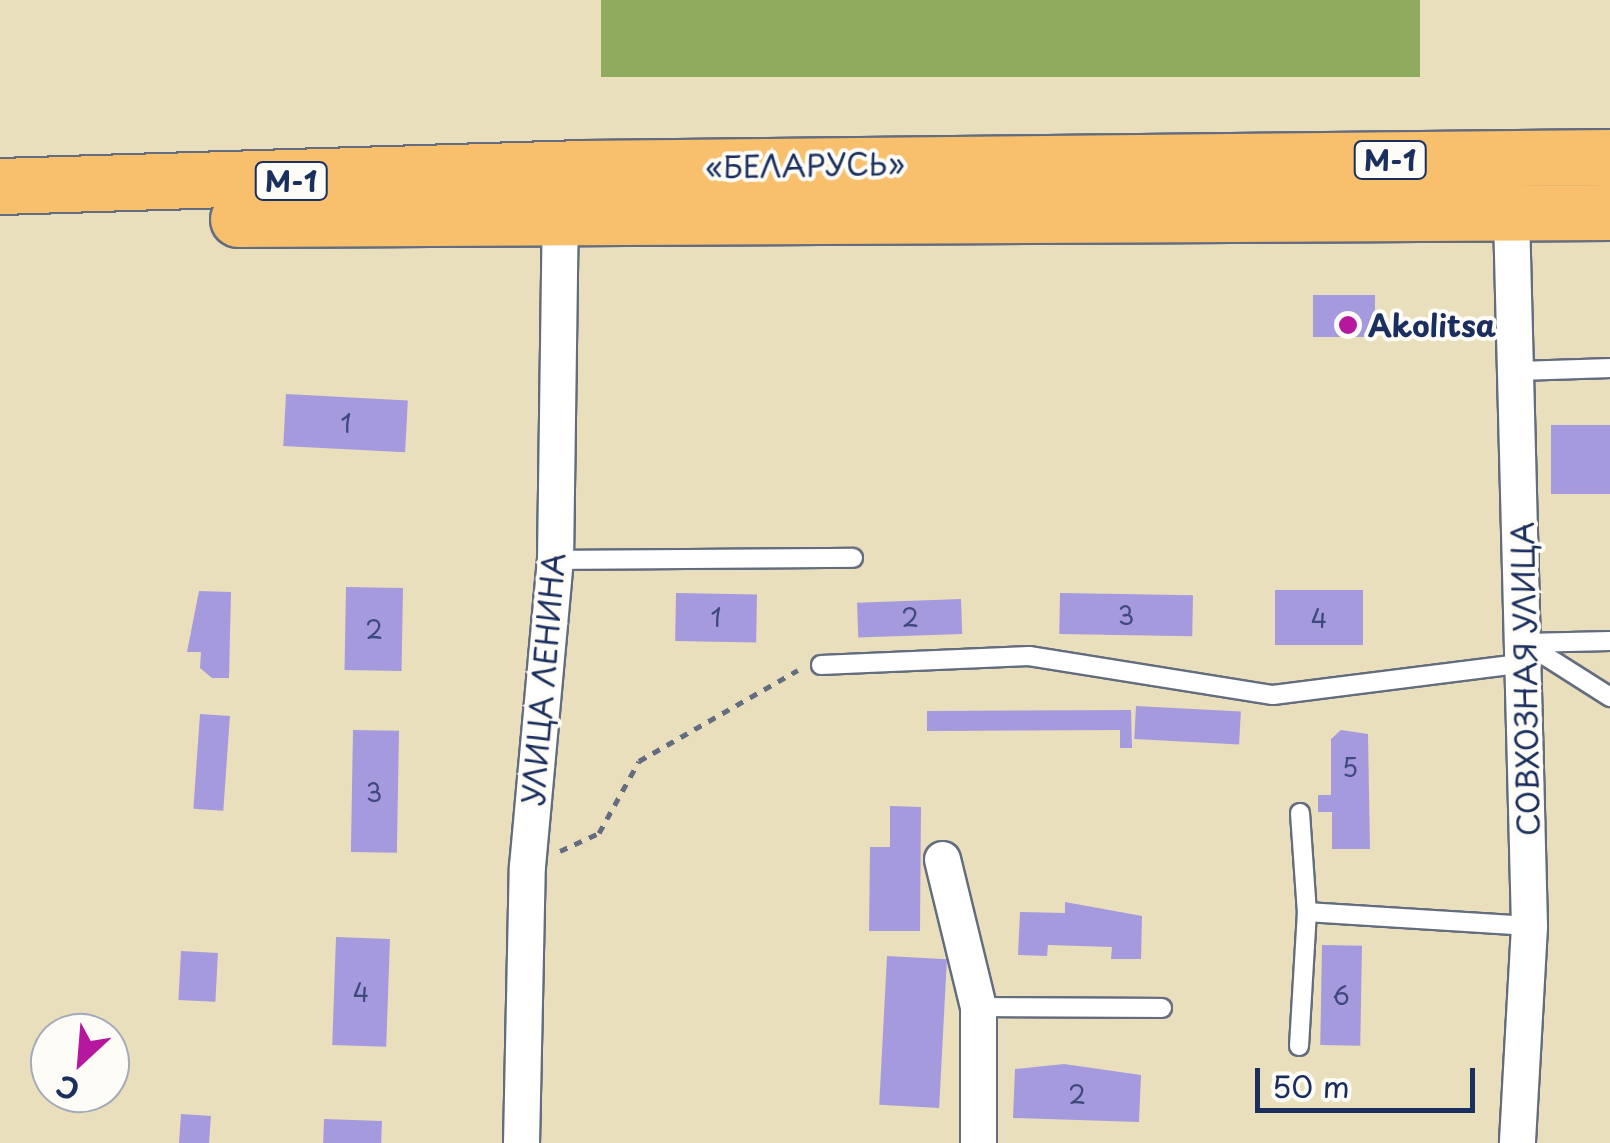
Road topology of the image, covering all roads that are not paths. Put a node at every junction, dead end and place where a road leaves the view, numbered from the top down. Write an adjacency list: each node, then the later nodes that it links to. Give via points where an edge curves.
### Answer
1 (1610, 157): 2 (highway, «БЕЛАРУСЬ» / М-1)
2 (582, 168): 3 (highway, «БЕЛАРУСЬ» / М-1); 5 (street)
3 (0, 186)
4 (1610, 212): 7 (highway, «БЕЛАРУСЬ» / М-1)
5 (556, 215): 6 (highway, «БЕЛАРУСЬ» / М-1); 8 (highway, «БЕЛАРУСЬ» / М-1); 10 (street, УЛИЦА ЛЕНИНА)
6 (618, 215): 7 (highway, «БЕЛАРУСЬ» / М-1); 10 (street, via 582,237)
7 (1510, 215): 12 (street, СОВХОЗНАЯ УЛИЦА)
8 (456, 218): 9 (highway, «БЕЛАРУСЬ» / М-1); 10 (street, via 506,236)
9 (0, 222)
10 (554, 278): 14 (street, УЛИЦА ЛЕНИНА)
11 (1610, 368): 12 (lane)
12 (1520, 371): 16 (street, СОВХОЗНАЯ УЛИЦА)
13 (853, 558): 14 (lane)
14 (555, 560): 26 (street, УЛИЦА ЛЕНИНА, via 527,866)
15 (1610, 641): 16 (lane)
16 (1525, 653): 17 (lane, via 1273,695 1029,656); 18 (lane); 22 (street, СОВХОЗНАЯ УЛИЦА)
17 (821, 665)
18 (1610, 697)
19 (1300, 813): 21 (lane)
20 (942, 859): 23 (street)
21 (1307, 912): 22 (lane); 25 (lane)
22 (1529, 926): 28 (street, СОВХОЗНАЯ УЛИЦА)
23 (978, 1007): 24 (lane); 27 (street)
24 (1162, 1008)
25 (1299, 1046)
26 (520, 1143)
27 (978, 1143)
28 (1517, 1143)

